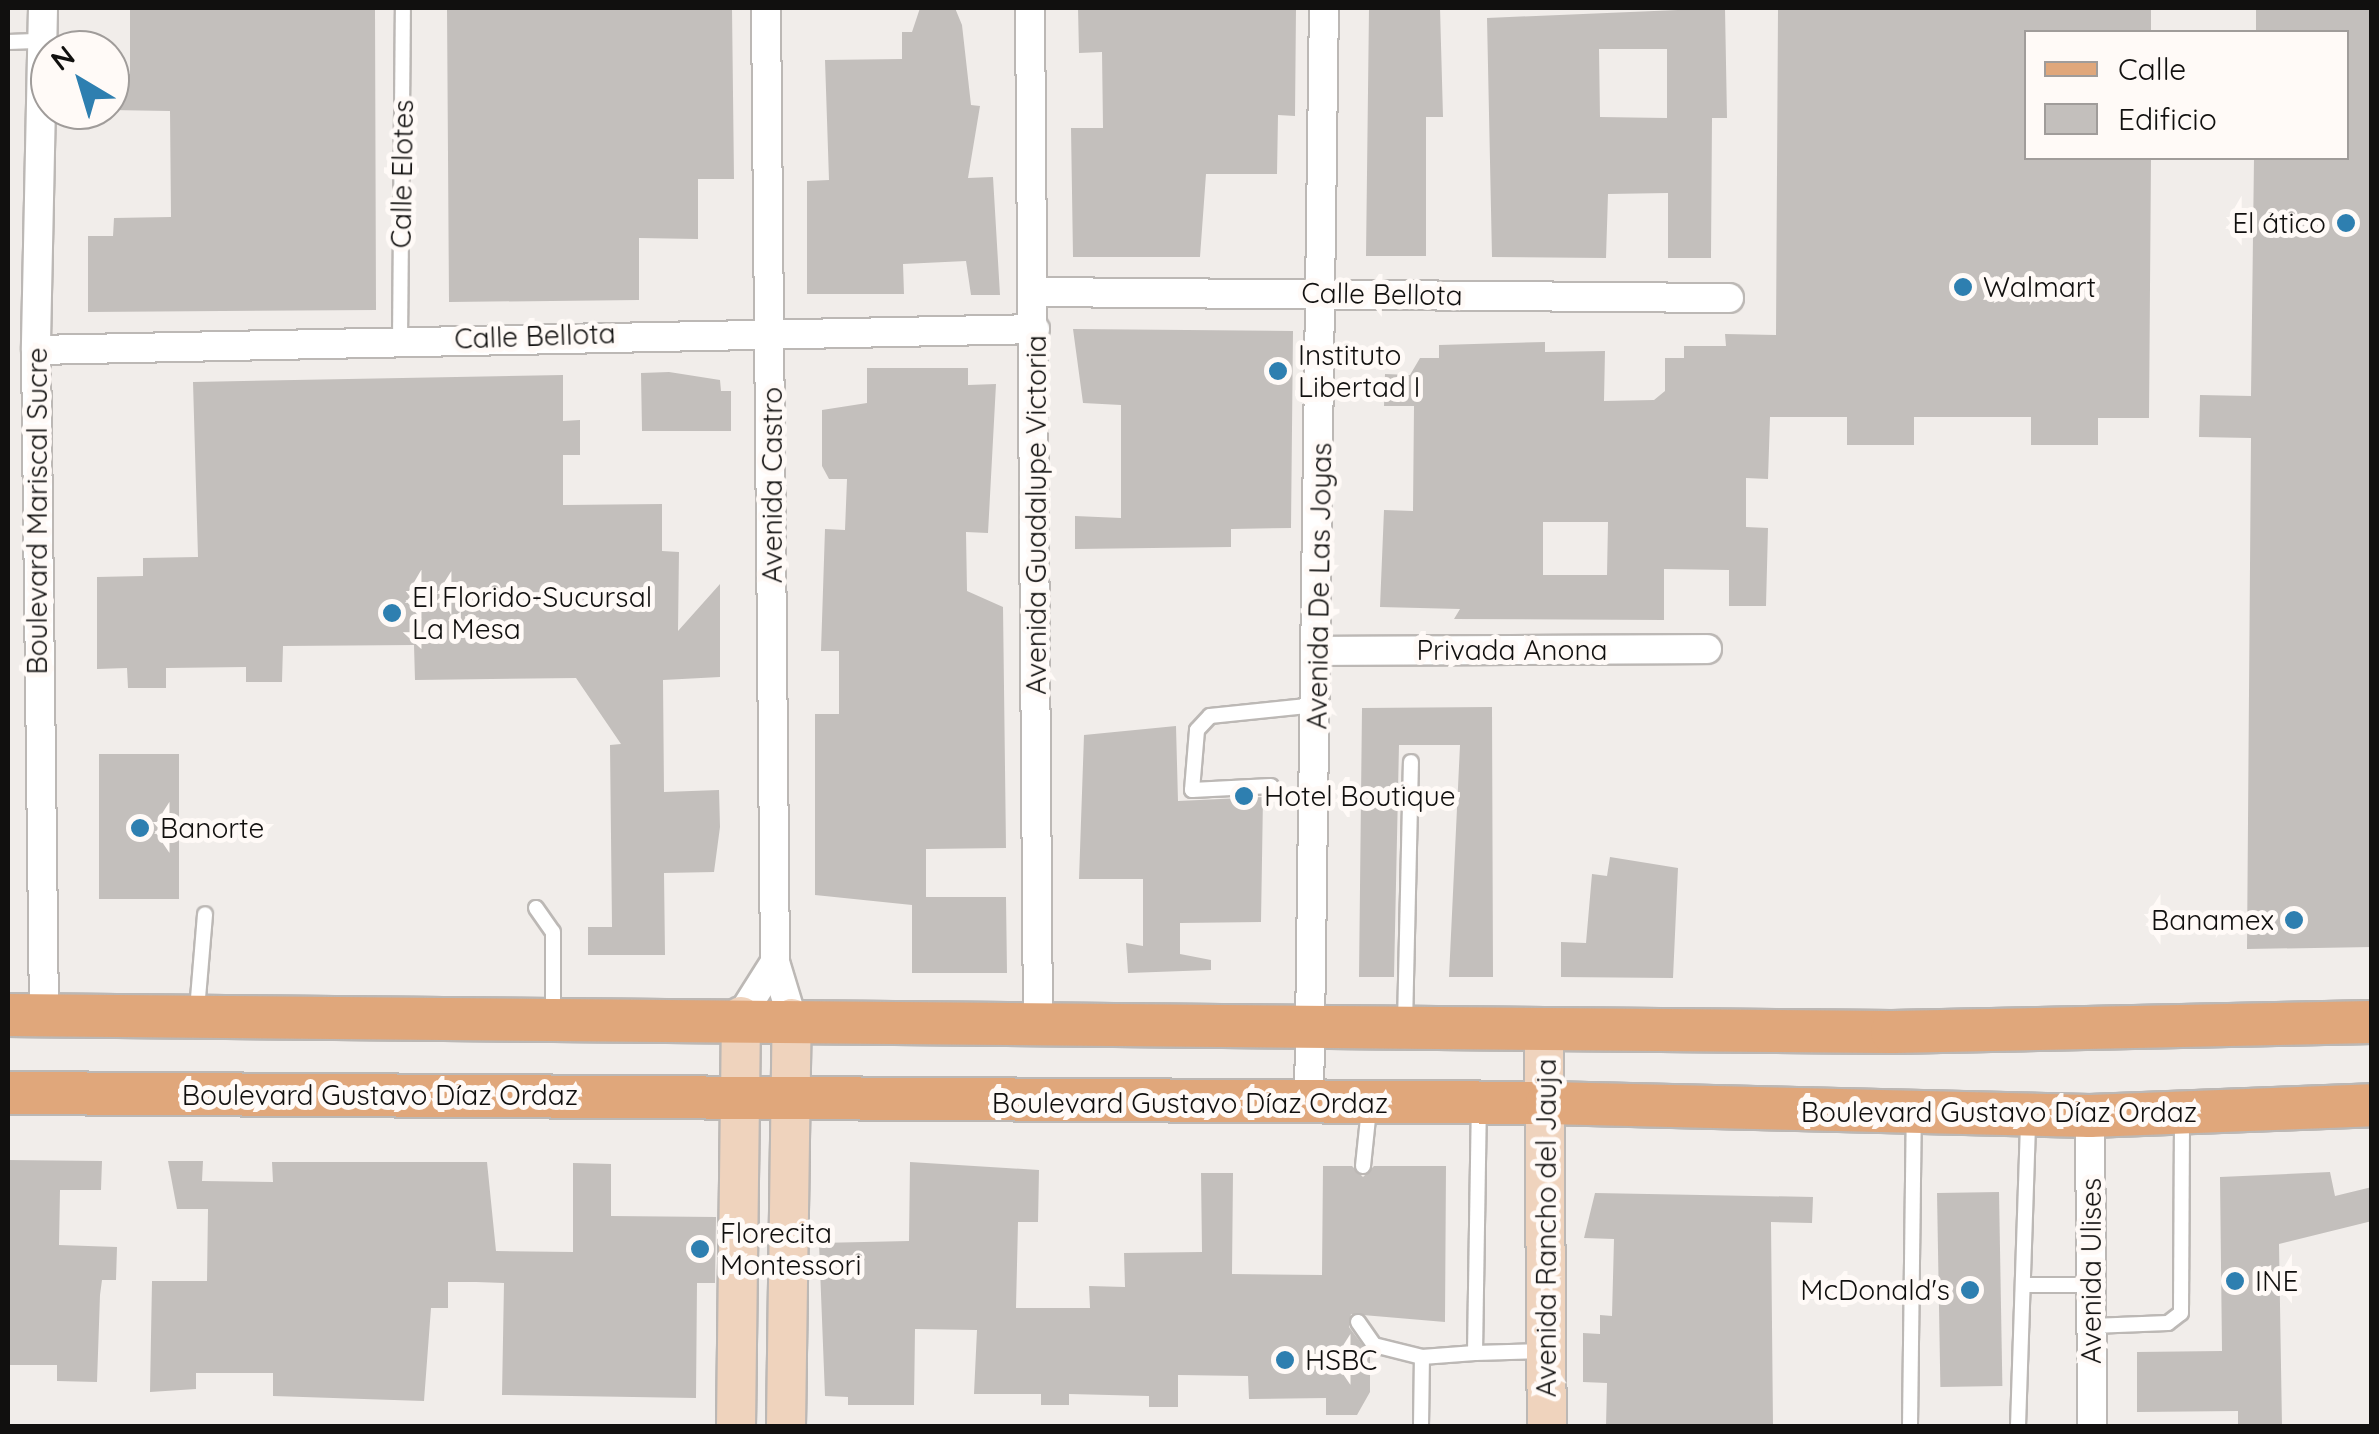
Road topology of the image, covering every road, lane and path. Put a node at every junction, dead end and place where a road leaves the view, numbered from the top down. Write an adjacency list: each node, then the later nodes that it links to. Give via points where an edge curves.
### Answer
1 (403, 8): 11 (lane, Calle Elotes)
2 (766, 8): 9 (street, Avenida Castro)
3 (1030, 8): 6 (street, Avenida Guadalupe Victoria)
4 (1324, 8): 7 (street, Avenida De Las Joyas)
5 (40, 130): 12 (street, Boulevard Mariscal Sucre)
6 (1035, 292): 7 (street, Calle Bellota); 10 (street, Avenida Guadalupe Victoria)
7 (1325, 293): 8 (street, Calle Bellota); 14 (street, Avenida De Las Joyas)
8 (1728, 298)
9 (771, 328): 10 (street, Calle Bellota); 11 (street, Calle Bellota); 20 (street, Avenida Castro)
10 (1035, 328): 26 (street, Avenida Guadalupe Victoria)
11 (400, 341): 12 (street, Calle Bellota)
12 (36, 350): 21 (street, Boulevard Mariscal Sucre)
13 (1707, 650): 14 (street, Privada Anona)
14 (1317, 651): 15 (street, Avenida De Las Joyas)
15 (1316, 705): 17 (lane, via 1210,716 1197,730 1192,790); 27 (street, Avenida De Las Joyas)
16 (1411, 762): 29 (lane)
17 (1271, 786)
18 (536, 908): 23 (lane, via 553,932)
19 (205, 914): 22 (lane)
20 (775, 962): 24 (street); 25 (street, Avenida Castro)
21 (26, 1015): 22 (main road)
22 (197, 1016): 23 (main road)
23 (554, 1016): 24 (main road)
24 (742, 1016): 25 (main road); 32 (main road)
25 (792, 1018): 26 (main road); 33 (main road)
26 (1038, 1022): 27 (main road)
27 (1312, 1022): 29 (main road); 37 (street, Avenida De Las Joyas)
28 (2372, 1022): 30 (main road)
29 (1405, 1025): 30 (main road)
30 (1544, 1030): 34 (main road, Avenida Rancho del Jauja)
31 (8, 1093): 32 (main road, Boulevard Gustavo Díaz Ordaz)
32 (741, 1098): 33 (main road, Boulevard Gustavo Díaz Ordaz); 51 (main road)
33 (795, 1098): 37 (main road, Boulevard Gustavo Díaz Ordaz); 52 (main road)
34 (1546, 1102): 36 (main road, Boulevard Gustavo Díaz Ordaz); 40 (main road, Boulevard Gustavo Díaz Ordaz); 48 (main road, Avenida Rancho del Jauja)
35 (1370, 1103): 36 (main road, Boulevard Gustavo Díaz Ordaz); 37 (main road, Boulevard Gustavo Díaz Ordaz); 43 (lane)
36 (1480, 1103): 49 (lane)
37 (1309, 1104)
38 (2372, 1105): 39 (main road, Boulevard Gustavo Díaz Ordaz)
39 (2182, 1114): 42 (main road, Boulevard Gustavo Díaz Ordaz); 47 (lane, via 2181,1313 2168,1322)
40 (1914, 1115): 41 (main road, Boulevard Gustavo Díaz Ordaz); 55 (lane)
41 (2028, 1115): 42 (main road, Boulevard Gustavo Díaz Ordaz); 44 (lane)
42 (2090, 1116): 45 (street, Avenida Ulises)
43 (1363, 1166)
44 (2022, 1285): 45 (lane); 56 (lane)
45 (2091, 1285): 47 (street, Avenida Ulises)
46 (1358, 1322): 50 (lane, via 1374,1345)
47 (2092, 1326): 57 (street, Avenida Ulises)
48 (1547, 1351): 49 (lane); 54 (main road, Avenida Rancho del Jauja)
49 (1475, 1353): 50 (lane)
50 (1422, 1357): 53 (lane)
51 (736, 1426)
52 (786, 1426)
53 (1421, 1426)
54 (1547, 1426)
55 (1910, 1426)
56 (2018, 1426)
57 (2092, 1426)

